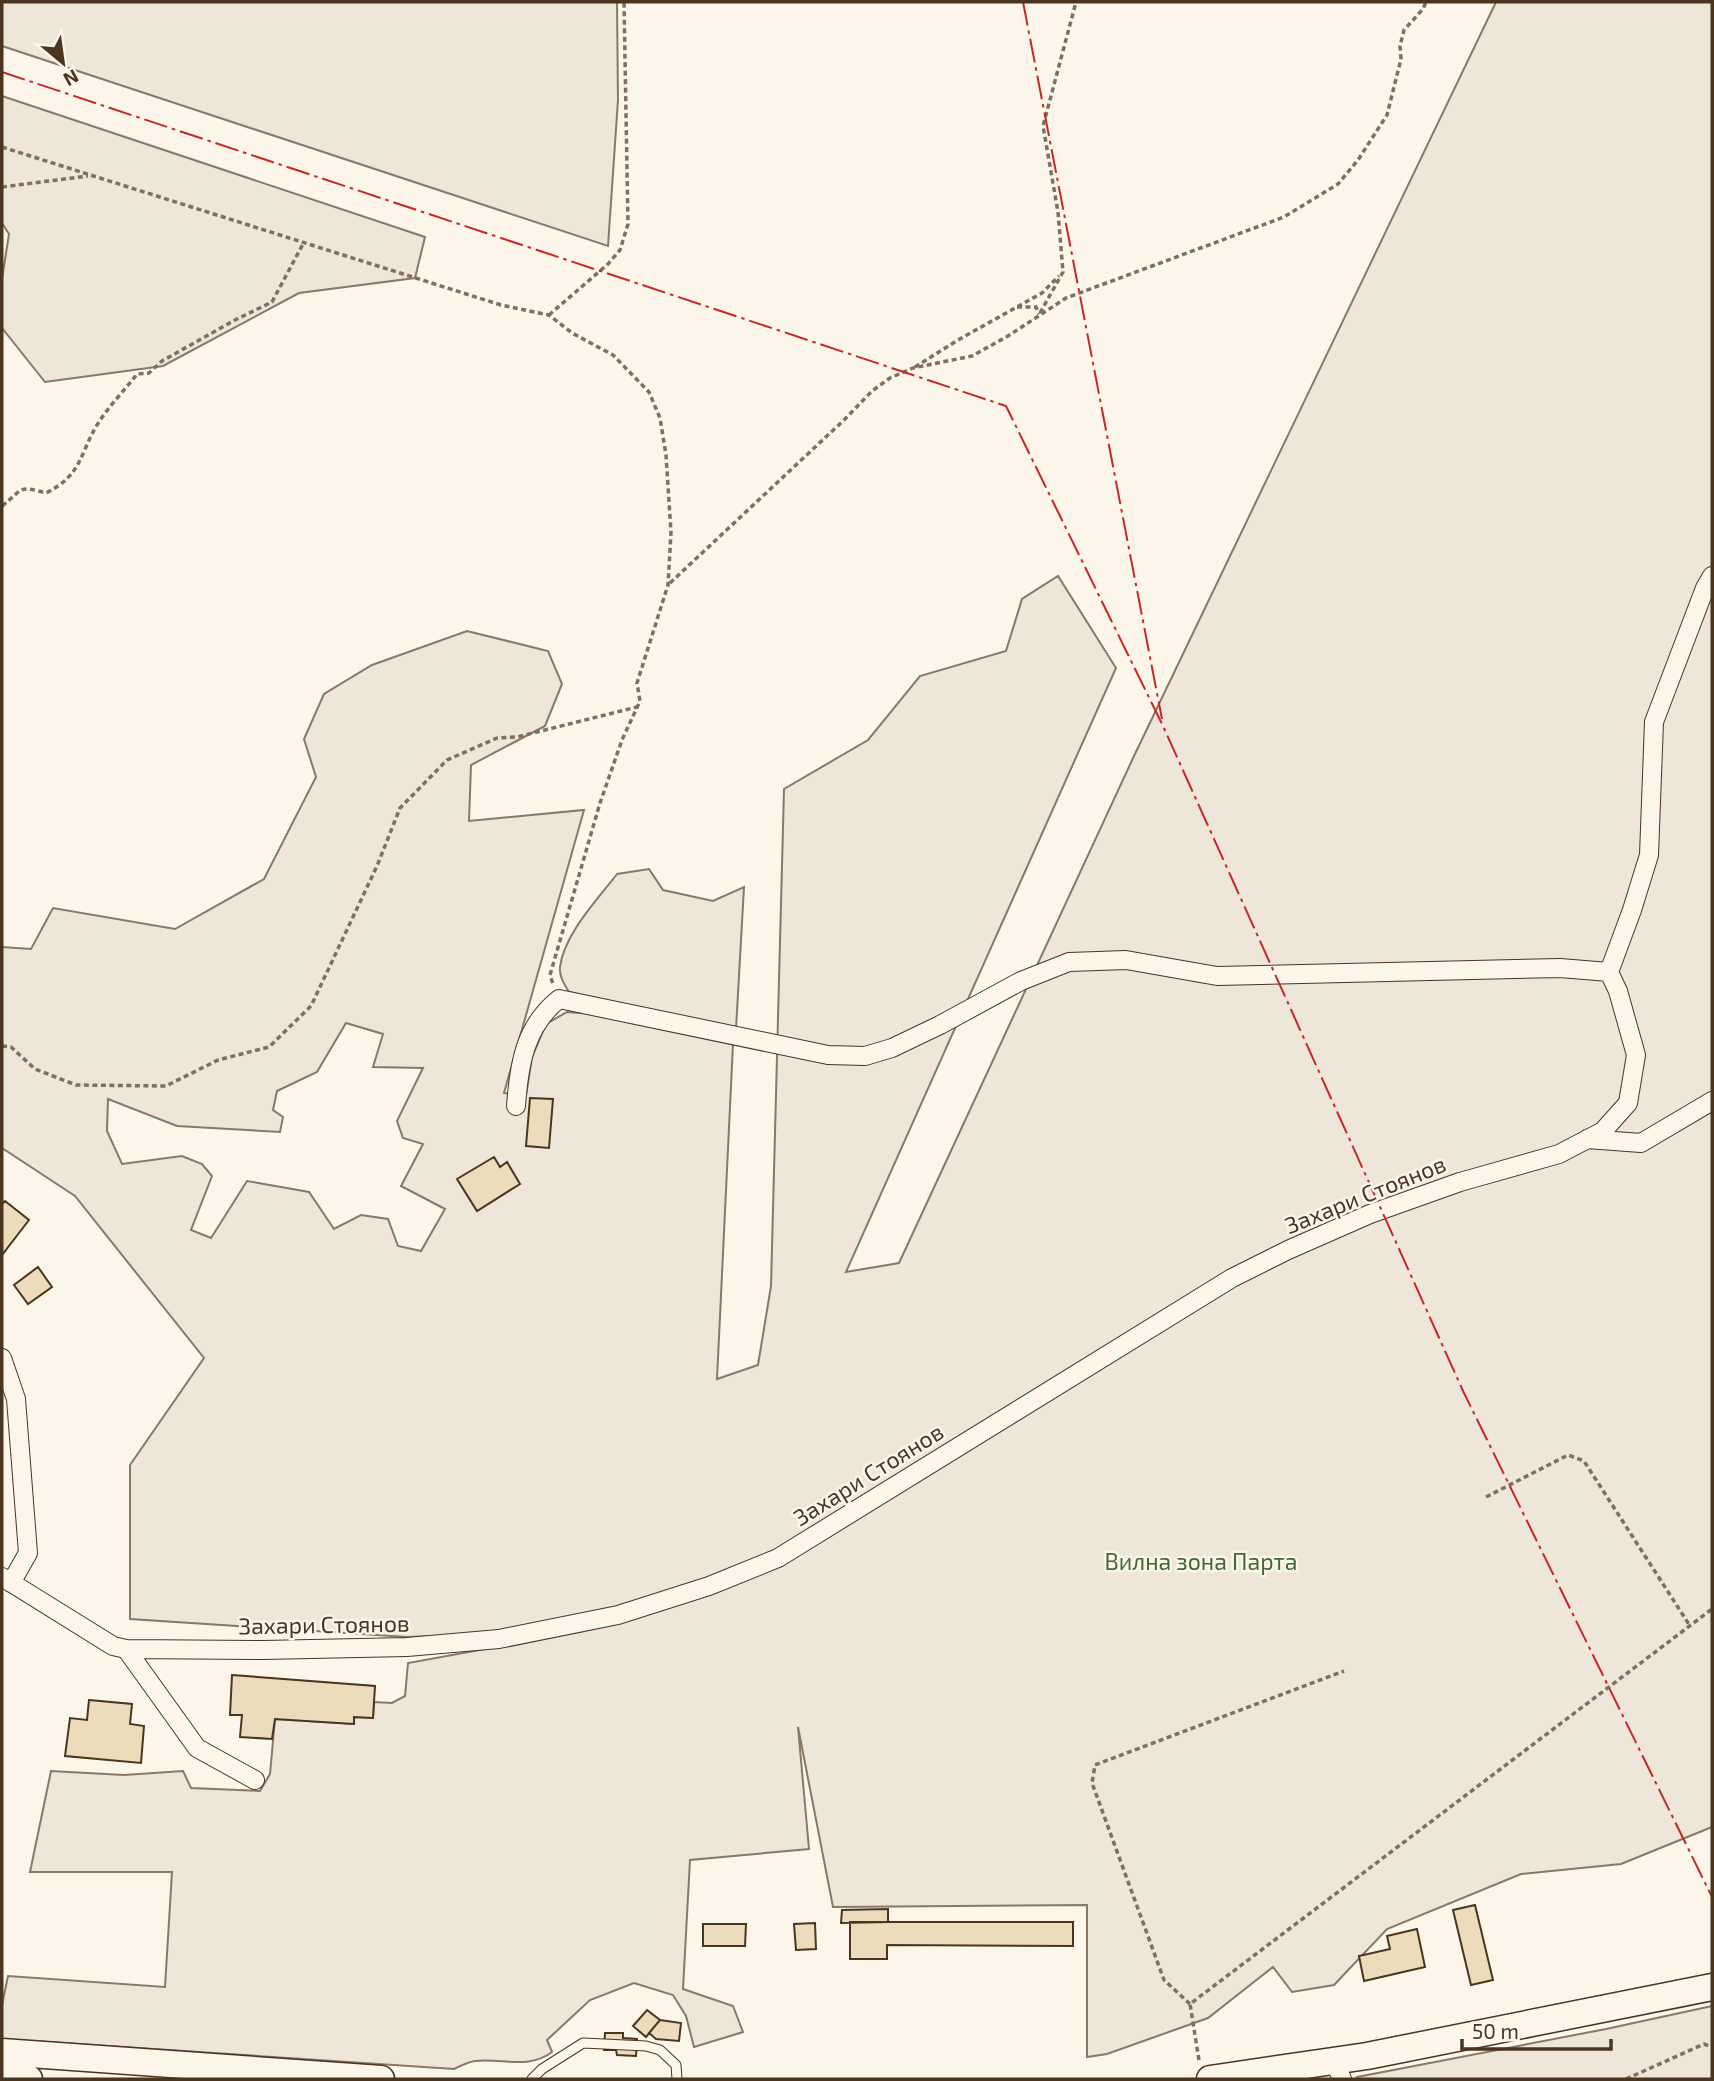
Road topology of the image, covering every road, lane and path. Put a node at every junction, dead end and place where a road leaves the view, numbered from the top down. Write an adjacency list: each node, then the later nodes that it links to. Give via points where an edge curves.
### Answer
1 (624, 2): 11 (path, via 628,224 620,250 608,264)
2 (1076, 2): 8 (path, via 1043,126)
3 (1426, 2): 10 (path, via 1404,30 1387,115 1338,184 1284,217 1097,285)
4 (2, 147): 5 (path)
5 (90, 176): 6 (path); 7 (path)
6 (2, 187)
7 (303, 244): 11 (path, via 501,305); 13 (path, via 272,302 162,361 149,373 137,374 97,425 81,463 58,487 46,493 20,489)
8 (1063, 272): 9 (path, via 1042,293); 10 (path)
9 (1016, 307): 10 (path, via 1036,307); 12 (path)
10 (1039, 314): 12 (path, via 972,356)
11 (549, 315): 15 (path, via 613,355 649,392 660,418 666,455 671,532)
12 (913, 368): 15 (path, via 872,391)
13 (2, 506)
14 (1712, 576): 17 (street, via 1654,722 1649,855)
15 (668, 585): 16 (path, via 637,683)
16 (637, 708): 18 (path, via 600,803 550,975); 19 (path, via 497,738 447,760 400,808 311,1006 269,1047 218,1060 166,1086 76,1085 35,1069 10,1047)
17 (1609, 972): 18 (street, via 1560,968 1217,976 1126,960 1069,962 1021,981 892,1048 865,1056 828,1055); 22 (street, Захари Стоянов, via 1636,1055 1628,1103 1603,1131)
18 (559, 999): 21 (street, via 545,1010 528,1037 518,1073)
19 (2, 1046)
20 (1712, 1101): 22 (street, via 1642,1143)
21 (516, 1106)
22 (1587, 1139): 28 (street, Захари Стоянов, via 1559,1154 1370,1214 1233,1278 778,1558 709,1586 618,1615 499,1639 407,1647)
23 (2, 1358): 25 (street, via 16,1399 28,1553)
24 (1486, 1497): 27 (path, via 1568,1455 1584,1461)
25 (6, 1580): 28 (street, Захари Стоянов)
26 (1712, 1609): 27 (path)
27 (1690, 1626): 32 (path)
28 (126, 1650): 30 (street, via 197,1748)
29 (1345, 1671): 32 (path, via 1095,1765 1092,1783 1164,1980)
30 (255, 1780)
31 (1712, 1987): 35 (main road, via 1395,2049)
32 (1190, 2004): 37 (path)
33 (1712, 2047): 43 (path, via 1704,2044)
34 (2, 2052): 40 (main road)
35 (1338, 2070): 36 (main road)
36 (1303, 2072): 37 (main road)
37 (1205, 2073)
38 (2, 2077): 39 (main road)
39 (29, 2079)
40 (381, 2079)
41 (532, 2079): 42 (lane, via 583,2043 660,2050 676,2065)
42 (677, 2079)
43 (1626, 2079)

